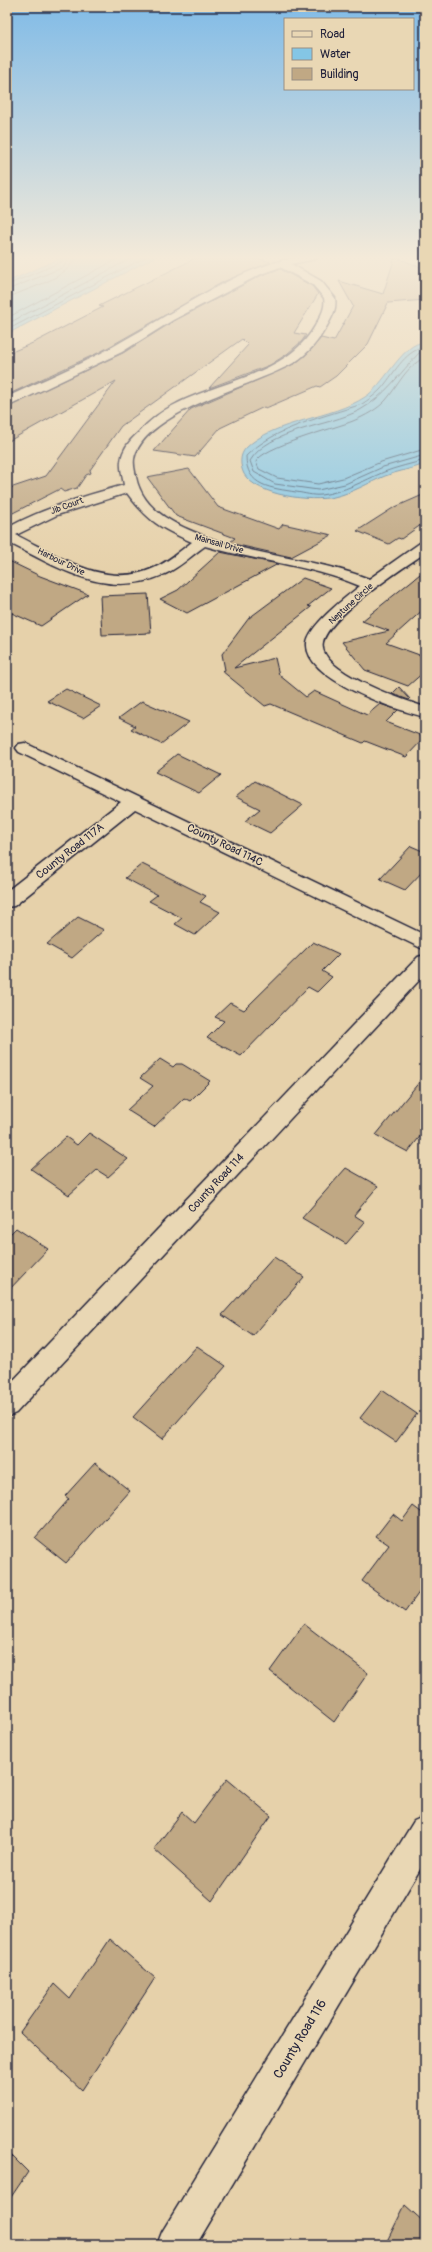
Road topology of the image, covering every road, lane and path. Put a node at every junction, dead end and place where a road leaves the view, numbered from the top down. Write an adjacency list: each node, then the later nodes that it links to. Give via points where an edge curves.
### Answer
1 (91, 362): 3 (street)
2 (284, 362): 4 (street, via 181,407 151,426 131,449 127,462)
3 (7, 402)
4 (130, 488): 5 (street, Jib Court, via 74,503 39,517); 6 (street, Mainsail Drive, via 159,519)
5 (7, 535): 6 (street, Harbour Drive, via 77,571 94,578 109,580 135,579 159,572)
6 (202, 541): 8 (street, Mainsail Drive, via 328,569)
7 (425, 546): 8 (street, Neptune Circle)
8 (370, 585): 9 (street, Neptune Circle, via 341,610 322,631 315,642 316,653 324,664 355,685)
9 (425, 712)
10 (25, 748): 11 (street, County Road 114C)
11 (134, 801): 12 (street, County Road 117A); 13 (street, County Road 114C)
12 (7, 901)
13 (425, 943)
14 (425, 962): 15 (street, County Road 114)
15 (7, 1405)
16 (425, 1832): 17 (street, County Road 116)
17 (175, 2245)

